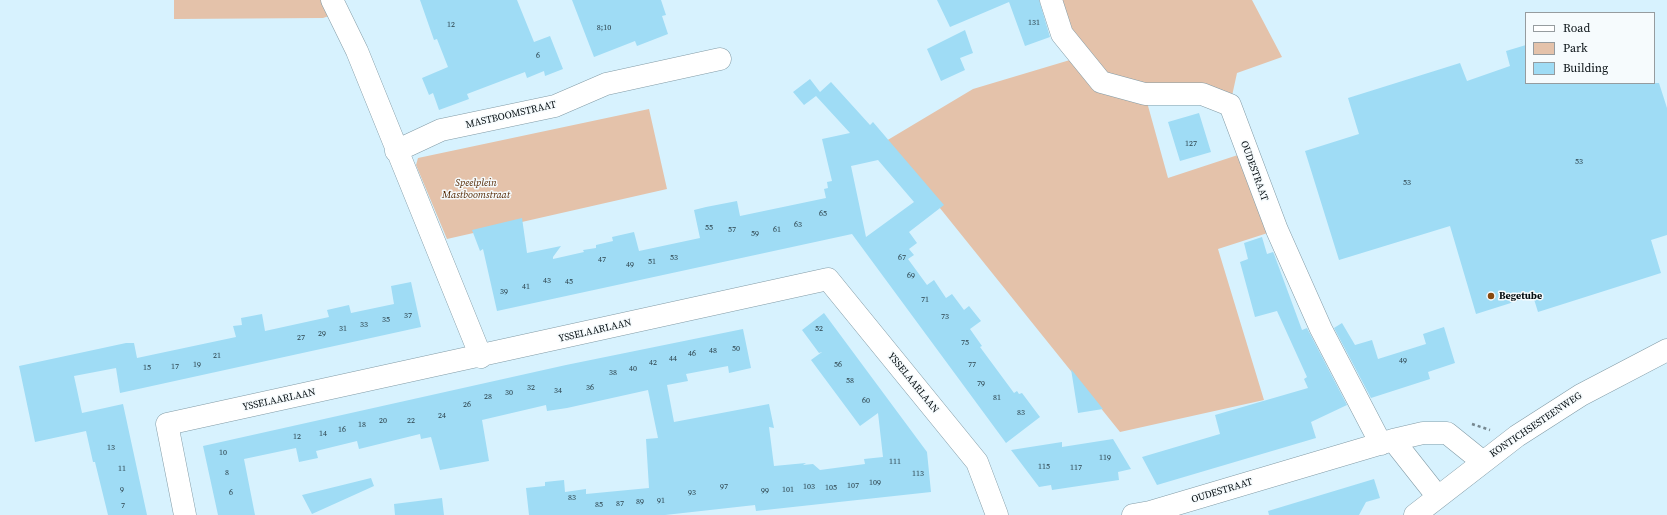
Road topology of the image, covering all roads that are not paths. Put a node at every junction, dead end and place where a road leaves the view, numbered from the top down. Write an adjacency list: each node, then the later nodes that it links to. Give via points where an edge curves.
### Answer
1 (332, 0): 4 (street, via 357,51)
2 (1051, 0): 7 (street, OUDESTRAAT, via 1062,34 1100,82 1145,94 1202,94 1230,105 1277,230 1321,329)
3 (720, 59): 4 (street, MASTBOOMSTRAAT, via 606,84 555,106 441,130)
4 (396, 151): 6 (street)
5 (1667, 350): 8 (street, KONTICHSESTEENWEG, via 1581,394)
6 (481, 357): 10 (street, YSSELAARLAAN, via 167,424); 11 (street, YSSELAARLAAN, via 828,279 977,462)
7 (1387, 442): 8 (street, OUDESTRAAT, via 1423,433 1447,433); 9 (street, OUDESTRAAT); 12 (street, OUDESTRAAT)
8 (1483, 462): 9 (street, KONTICHSESTEENWEG)
9 (1438, 497): 13 (street, KONTICHSESTEENWEG)
10 (186, 515)
11 (997, 515)
12 (1133, 515)
13 (1415, 515)

